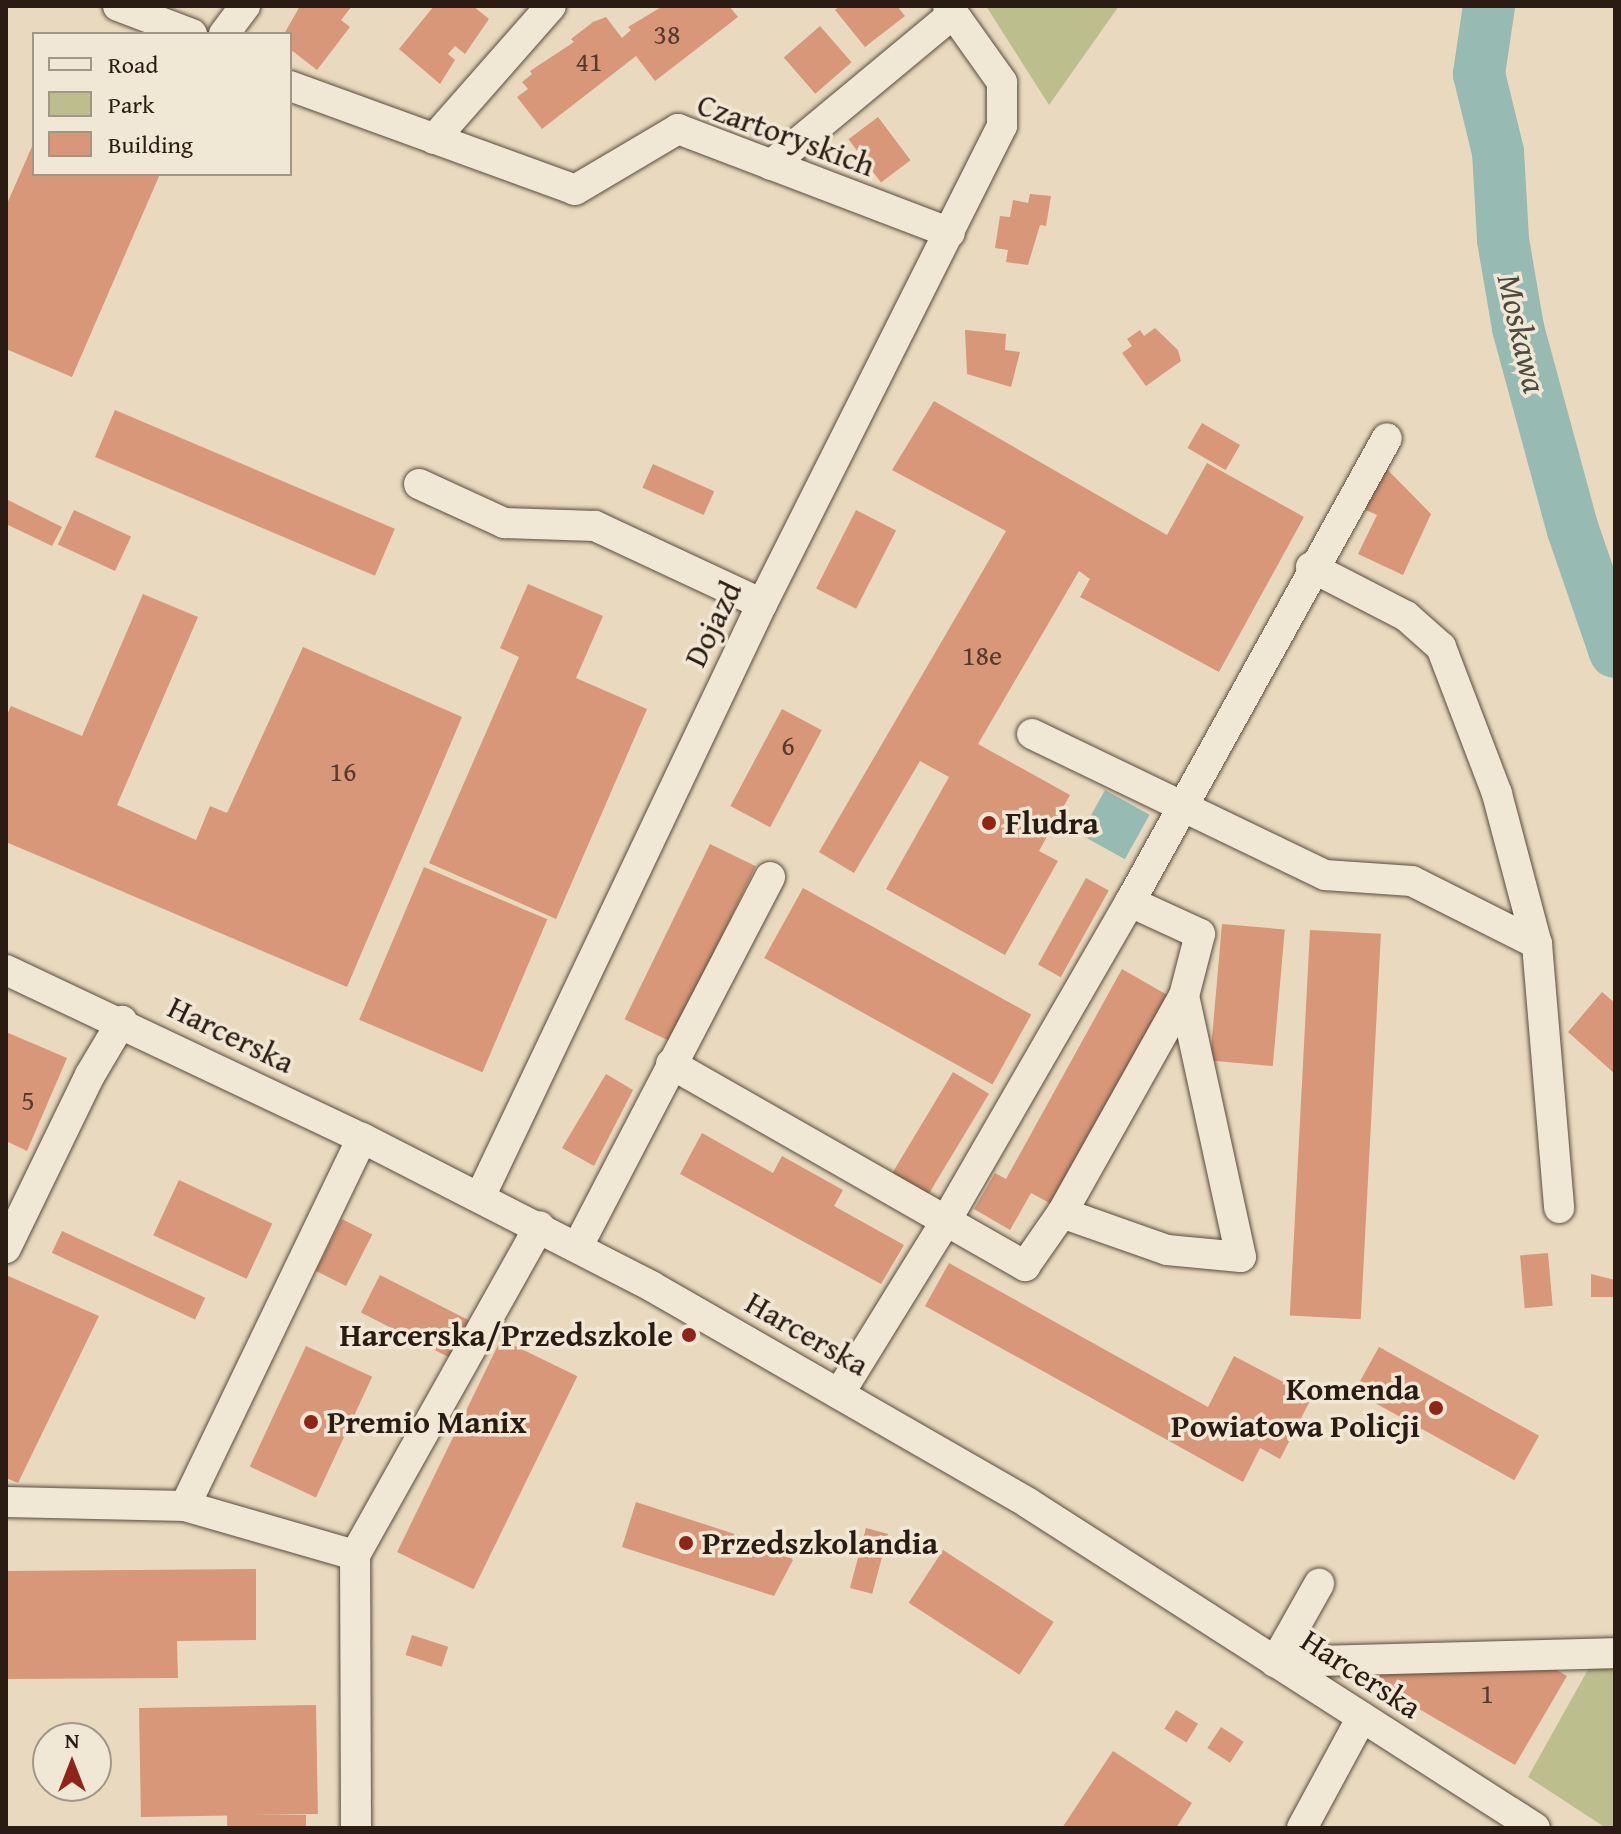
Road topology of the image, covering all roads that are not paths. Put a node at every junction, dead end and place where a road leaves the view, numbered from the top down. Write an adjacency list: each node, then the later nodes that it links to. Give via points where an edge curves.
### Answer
1 (118, 6): 5 (street)
2 (245, 6): 6 (street)
3 (551, 6): 8 (street)
4 (950, 10): 9 (street); 10 (street, Dojazd, via 1002,82 1002,126)
5 (187, 32)
6 (226, 32)
7 (292, 87): 8 (street, Czartoryskich)
8 (434, 139): 9 (street, Czartoryskich, via 575,190 678,129)
9 (771, 165): 10 (street, Czartoryskich)
10 (950, 233): 14 (street, Dojazd)
11 (1387, 438): 13 (street)
12 (419, 484): 14 (street, via 504,523 595,526)
13 (1311, 567): 16 (street); 19 (street, via 1406,616 1441,647 1497,794)
14 (762, 604): 25 (street, Dojazd)
15 (1032, 734): 16 (street)
16 (1183, 805): 18 (street); 19 (street, via 1325,875 1412,881)
17 (770, 877): 23 (street)
18 (1130, 902): 21 (street, via 1200,934); 28 (street)
19 (1537, 944): 26 (street)
20 (6, 970): 22 (street, Harcerska)
21 (1184, 996): 27 (street); 27 (street, via 1241,1257 1167,1250)
22 (122, 1021): 24 (street, Harcerska); 31 (street)
23 (671, 1064): 28 (street); 30 (street)
24 (362, 1138): 25 (street, Harcerska); 34 (street)
25 (480, 1197): 29 (street, Harcerska)
26 (1559, 1208)
27 (1062, 1213): 28 (street, via 1025,1266)
28 (944, 1224): 32 (street)
29 (540, 1226): 30 (street, Harcerska); 35 (street)
30 (578, 1246): 32 (street, Harcerska)
31 (6, 1248)
32 (839, 1394): 38 (street, Harcerska, via 1028,1503)
33 (6, 1502): 34 (street)
34 (185, 1506): 35 (street)
35 (355, 1555): 40 (street)
36 (1319, 1584): 38 (street)
37 (1615, 1653): 38 (street)
38 (1275, 1662): 39 (street, Harcerska)
39 (1362, 1717): 41 (street); 42 (street, Harcerska)
40 (356, 1828)
41 (1302, 1828)
42 (1535, 1828)

